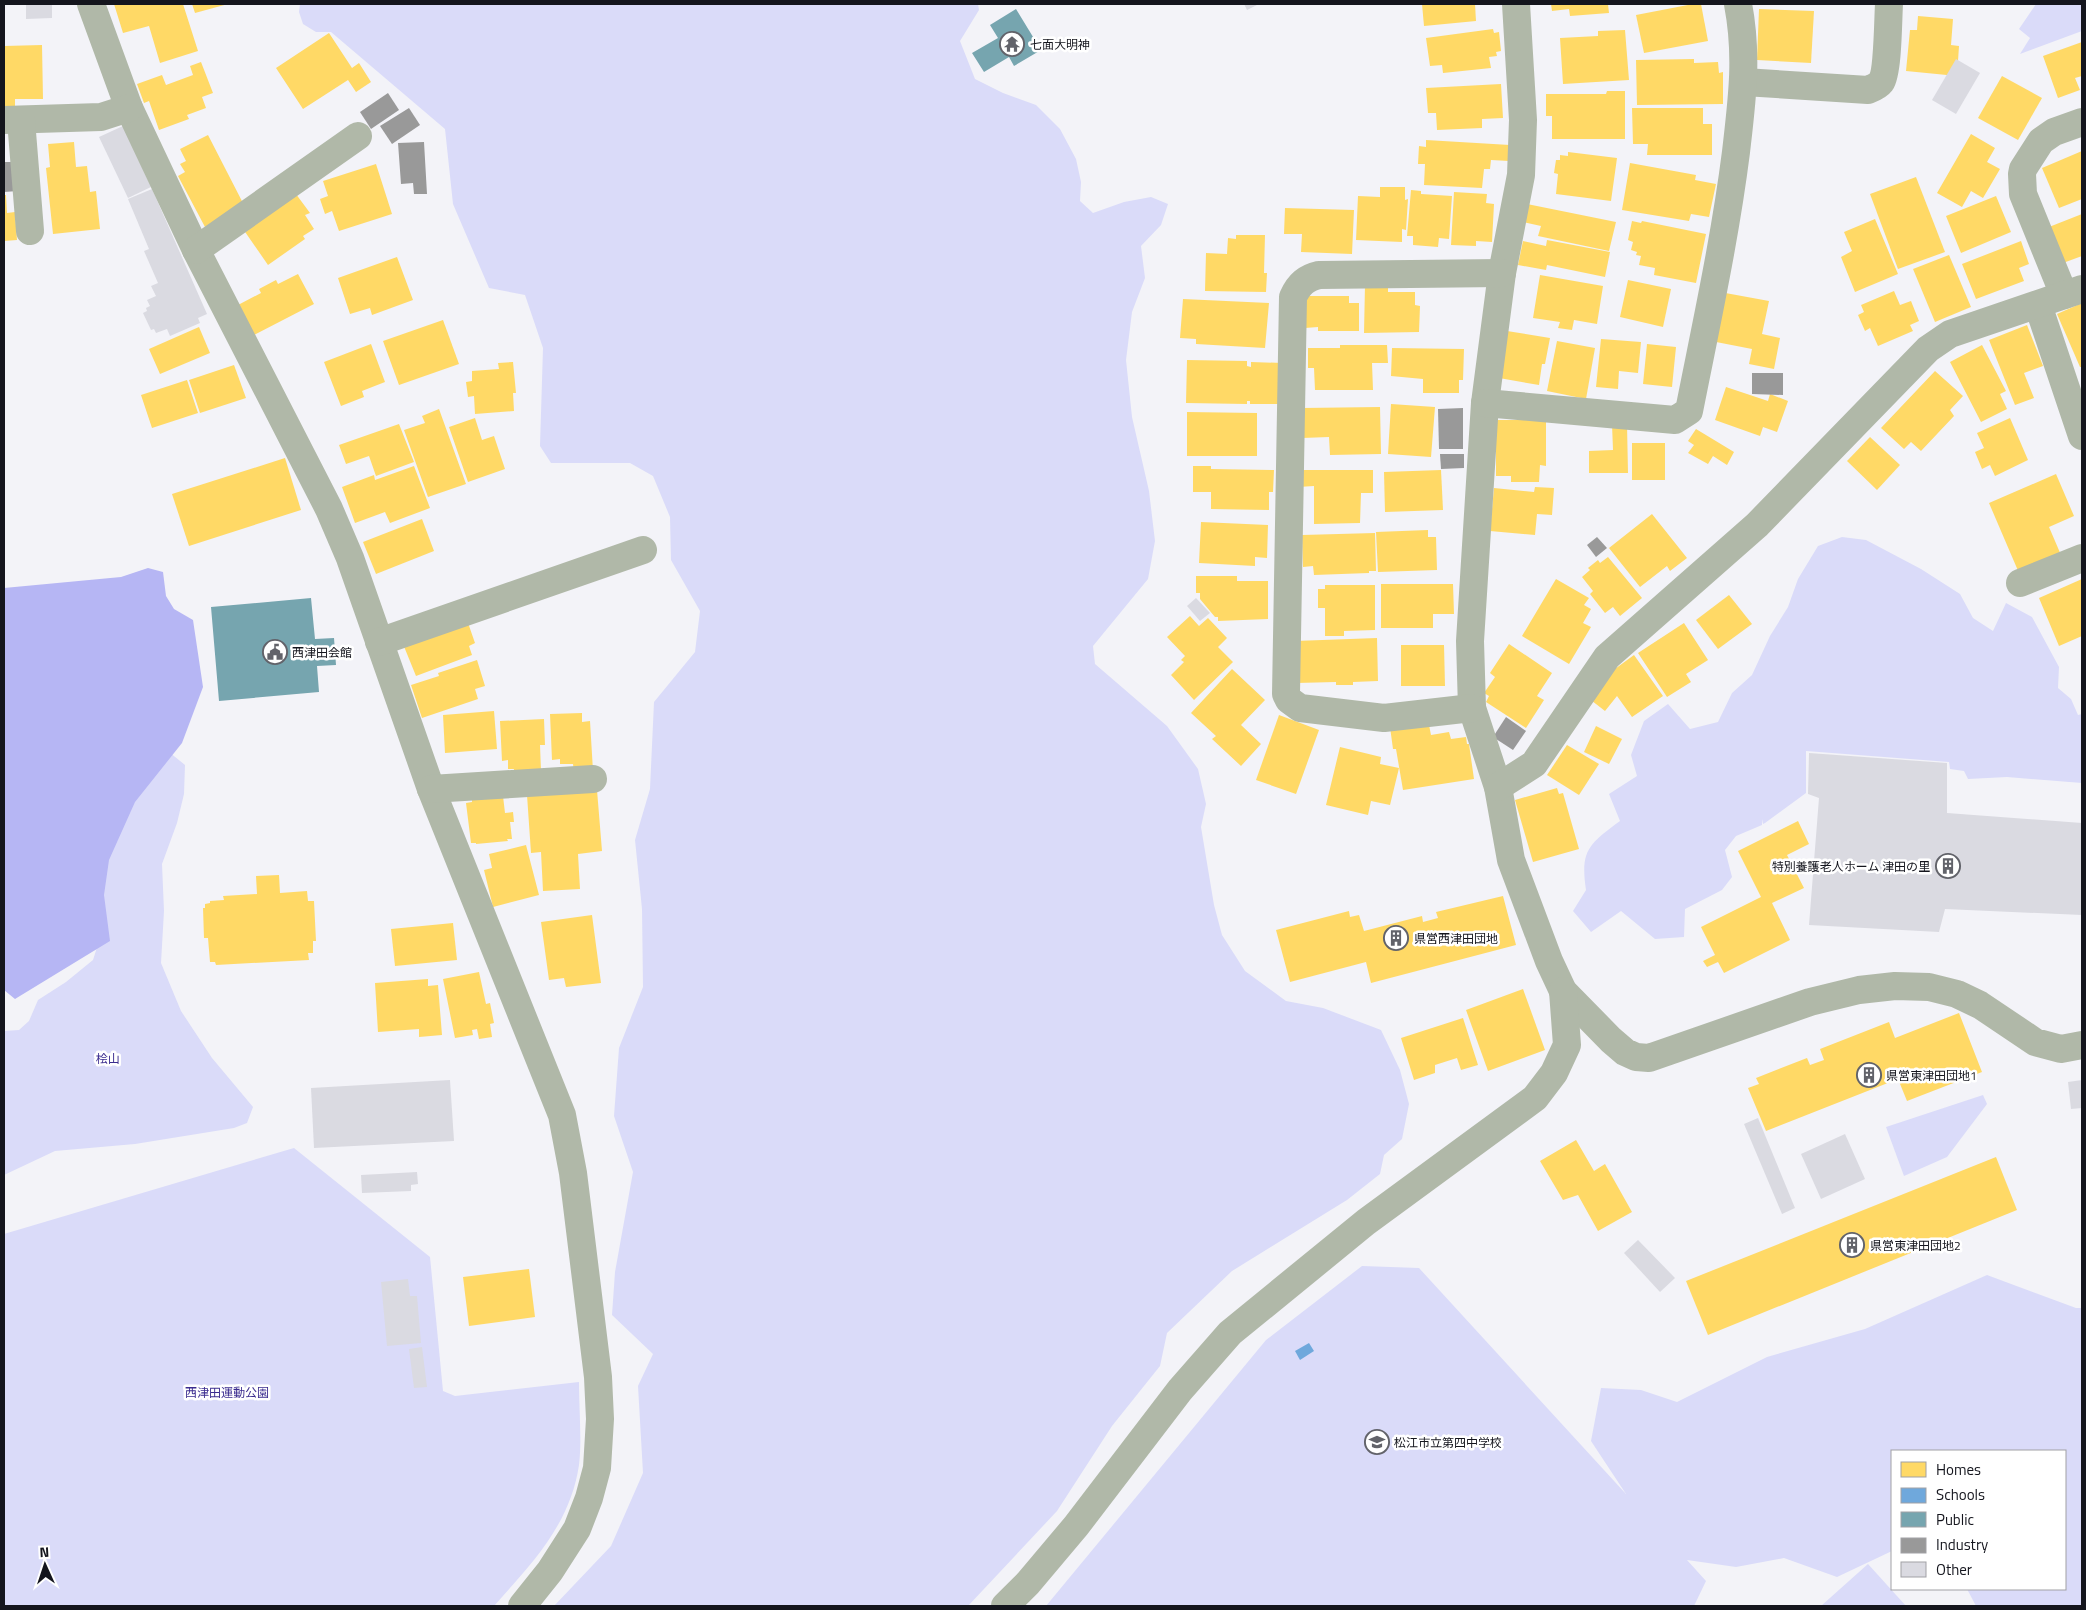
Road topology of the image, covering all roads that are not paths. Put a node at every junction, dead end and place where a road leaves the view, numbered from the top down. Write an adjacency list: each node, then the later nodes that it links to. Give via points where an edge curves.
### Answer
1 (91, 4): 6 (street)
2 (1516, 4): 12 (street, via 1523,120 1520,175)
3 (1738, 4): 5 (street, via 1743,30)
4 (1889, 4): 5 (street, via 1884,72 1880,84 1875,87 1868,90)
5 (1744, 82): 15 (street, via 1730,198 1689,411 1675,420)
6 (129, 108): 7 (street, via 101,117); 11 (street)
7 (12, 120): 10 (street)
8 (2082, 122): 13 (street, via 2054,132 2041,141 2022,174 2023,194)
9 (358, 136): 11 (street)
10 (30, 231)
11 (196, 250): 20 (street, via 329,509)
12 (1502, 273): 15 (street); 21 (street, via 1319,275 1302,282 1293,297 1286,694 1300,708 1384,718)
13 (2073, 292): 14 (street)
14 (2038, 305): 16 (street); 23 (street, via 1950,334 1928,349 1757,525 1607,658 1534,764)
15 (1485, 403): 21 (street, via 1470,641)
16 (2082, 436)
17 (643, 550): 20 (street)
18 (2082, 558): 19 (street)
19 (2020, 583)
20 (379, 642): 24 (street)
21 (1472, 708): 23 (street)
22 (593, 779): 24 (street)
23 (1498, 787): 25 (street, via 1511,860)
24 (431, 789): 27 (street, via 562,1115 573,1173 598,1377 597,1468 589,1498 576,1529 550,1571)
25 (1563, 991): 26 (street, via 1611,1040 1636,1057 1649,1058 1810,1002 1859,990 1895,986 1929,987 1957,994 1980,1005 2035,1042 2061,1049); 28 (street, via 1567,1045 1554,1073 1535,1098 1366,1222 1230,1333 1180,1390 1076,1526)
26 (2082, 1045)
27 (522, 1606)
28 (1004, 1606)

